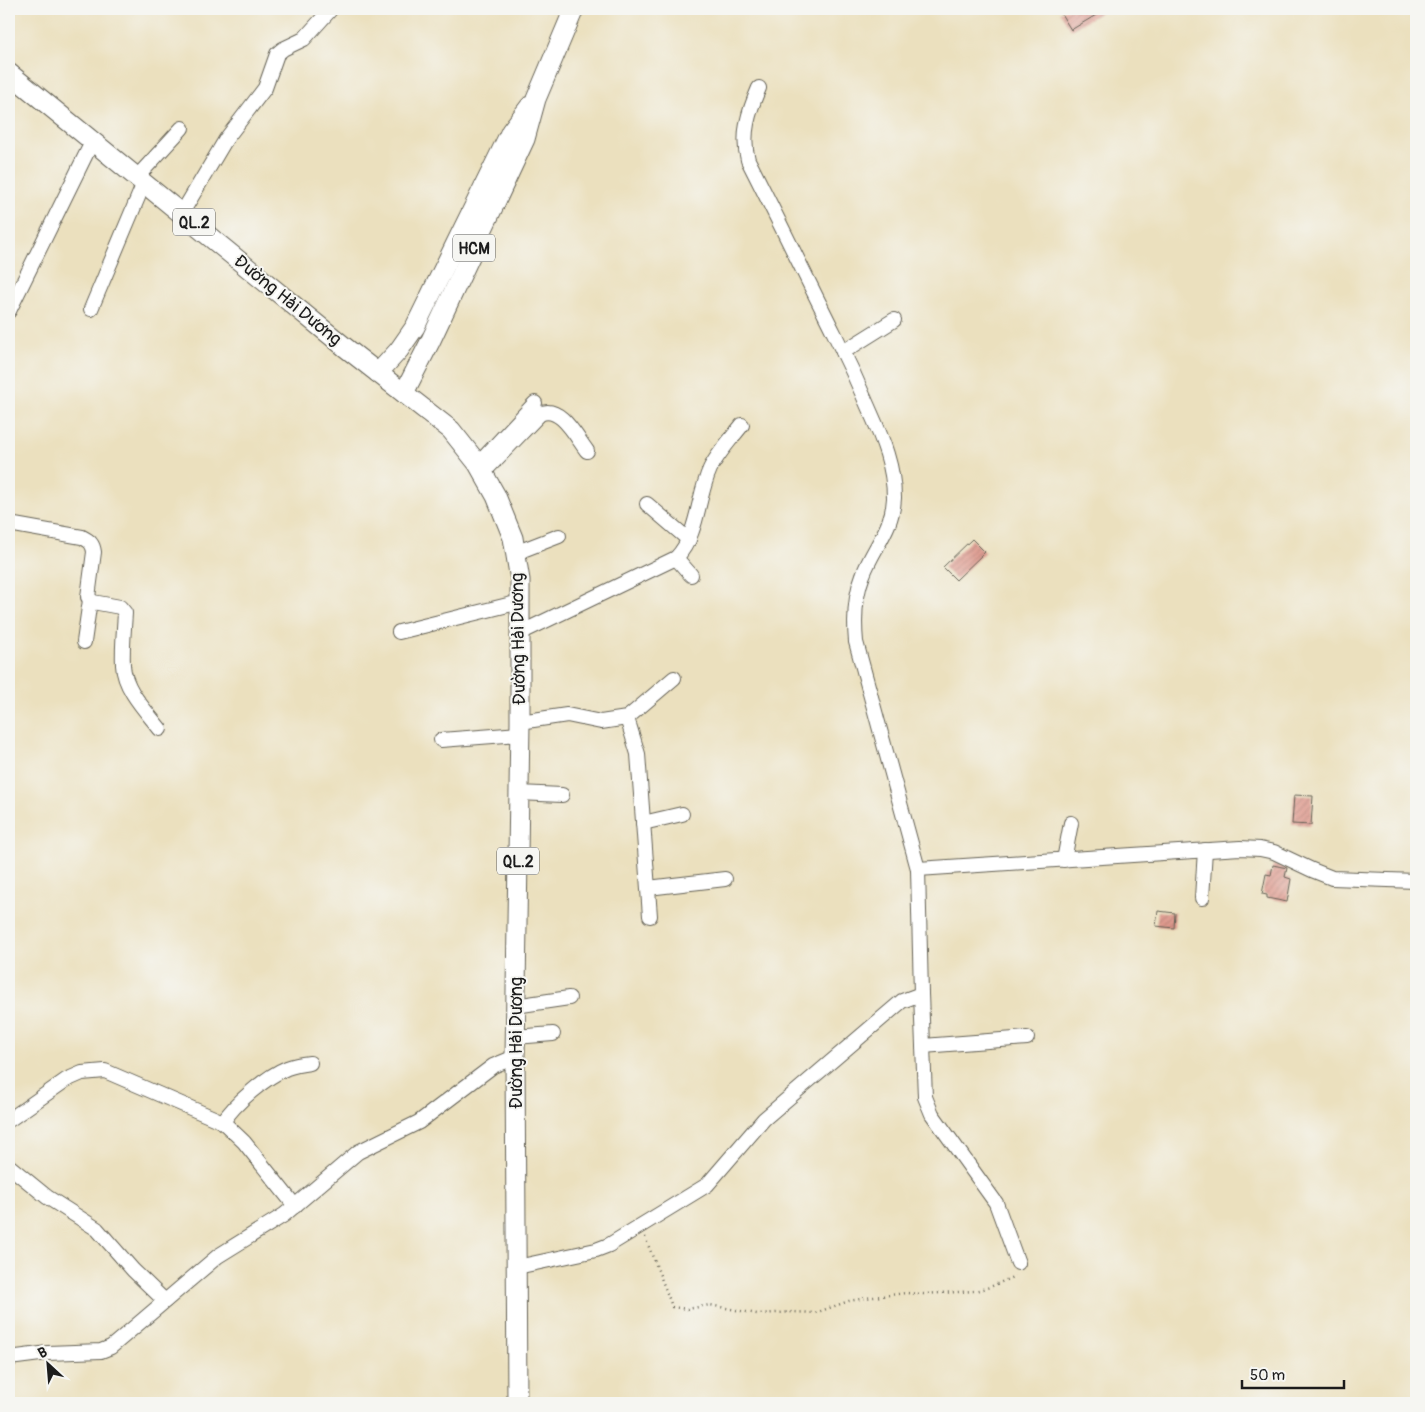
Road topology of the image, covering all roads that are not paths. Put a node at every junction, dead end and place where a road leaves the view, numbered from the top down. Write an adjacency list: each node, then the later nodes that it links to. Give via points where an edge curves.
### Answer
1 (331, 9): 9 (street, via 304,39 277,54 265,88 226,139)
2 (574, 9): 5 (highway, HCM)
3 (9, 72): 7 (highway, Đường Hải Dương / QL.2)
4 (759, 88): 13 (street, via 750,110 745,138 748,160)
5 (536, 99): 14 (highway, HCM, via 511,131 415,327); 15 (highway, HCM, via 525,139)
6 (182, 128): 8 (street)
7 (92, 142): 8 (highway, Đường Hải Dương / QL.2); 11 (street)
8 (140, 180): 9 (highway, Đường Hải Dương / QL.2); 10 (street)
9 (182, 213): 14 (highway, Đường Hải Dương / QL.2)
10 (91, 309)
11 (9, 311)
12 (894, 320): 13 (street)
13 (843, 352): 44 (street, via 884,442 892,470 894,500 891,518 863,575 854,624 856,642)
14 (378, 373): 15 (highway, Đường Hải Dương / QL.2)
15 (404, 393): 19 (highway, Đường Hải Dương / QL.2, via 451,430)
16 (535, 403): 19 (street)
17 (742, 425): 23 (street, via 710,469)
18 (586, 451): 19 (street, via 563,419 554,412 545,412)
19 (480, 468): 24 (highway, Đường Hải Dương / QL.2, via 496,496 513,538)
20 (647, 504): 23 (street)
21 (9, 524): 27 (street, via 89,540 94,552 88,593)
22 (559, 536): 24 (street)
23 (689, 540): 25 (street)
24 (515, 553): 28 (highway, Đường Hải Dương / QL.2)
25 (676, 558): 26 (street); 30 (street)
26 (691, 575)
27 (90, 600): 31 (street); 35 (street, via 124,610 125,676)
28 (520, 602): 29 (street); 30 (highway, Đường Hải Dương / QL.2)
29 (399, 632)
30 (520, 633): 34 (highway, Đường Hải Dương / QL.2)
31 (84, 642)
32 (674, 678): 33 (street)
33 (627, 718): 34 (street, via 601,722 567,715); 40 (street, via 638,754)
34 (520, 728): 36 (street); 37 (highway, Đường Hải Dương / QL.2)
35 (160, 729)
36 (441, 740)
37 (519, 793): 38 (street); 52 (highway, Đường Hải Dương / QL.2)
38 (562, 795)
39 (682, 814): 40 (street)
40 (643, 823): 47 (street)
41 (1071, 823): 43 (street)
42 (1205, 850): 43 (street); 46 (street, via 1260,849 1332,878); 48 (street)
43 (1064, 860): 44 (street)
44 (918, 869): 50 (street)
45 (725, 879): 47 (street)
46 (1416, 882)
47 (648, 888): 49 (street)
48 (1202, 898)
49 (650, 916)
50 (921, 994): 56 (street); 64 (street, via 902,1001 771,1113 707,1185 609,1245)
51 (569, 998): 52 (street)
52 (515, 1006): 54 (highway, Đường Hải Dương / QL.2)
53 (553, 1034): 54 (street)
54 (515, 1037): 57 (highway, Đường Hải Dương / QL.2)
55 (1027, 1038): 56 (street)
56 (923, 1046): 63 (street, via 927,1105 996,1203)
57 (514, 1057): 62 (street, via 493,1066 419,1122 358,1152); 64 (highway, Đường Hải Dương / QL.2)
58 (310, 1063): 60 (street, via 294,1066 271,1077 230,1110)
59 (9, 1120): 60 (street, via 66,1080 82,1073 105,1071)
60 (222, 1122): 62 (street, via 244,1142)
61 (9, 1166): 65 (street, via 47,1197 97,1229)
62 (295, 1206): 65 (street, via 218,1256)
63 (1018, 1263)
64 (517, 1267): 67 (highway, Đường Hải Dương / QL.2)
65 (165, 1302): 66 (street, via 101,1351)
66 (9, 1358)
67 (517, 1403)

